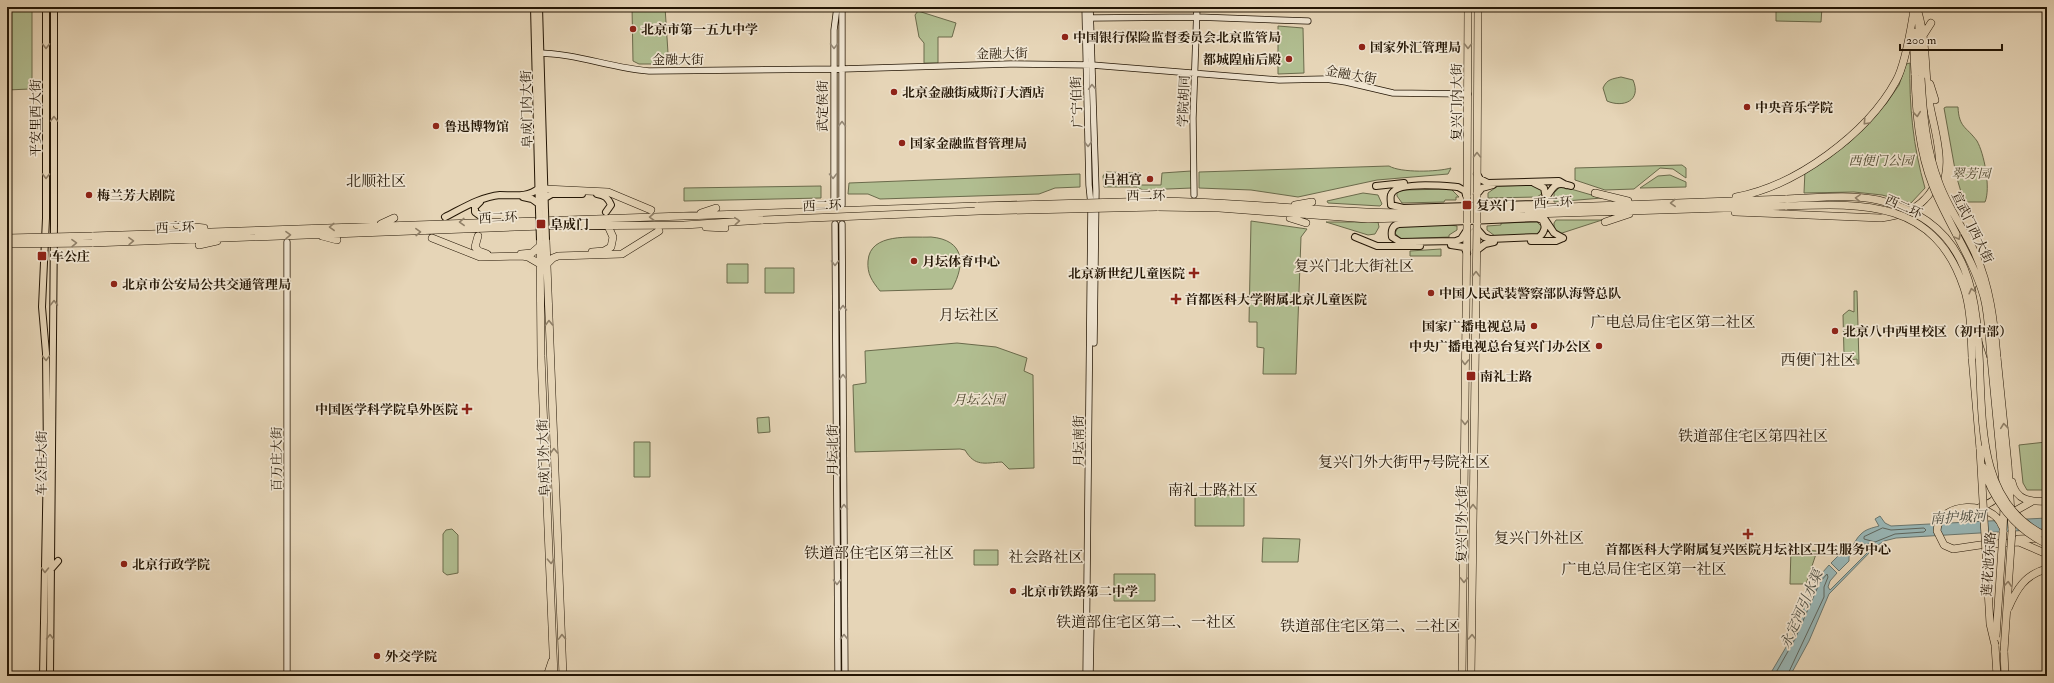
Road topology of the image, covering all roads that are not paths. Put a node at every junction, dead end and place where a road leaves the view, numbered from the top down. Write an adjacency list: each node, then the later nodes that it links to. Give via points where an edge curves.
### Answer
1 (46, 7): 89 (main road, 平安里西大街, one-way to 89)
2 (54, 7): 87 (main road, 平安里西大街, one-way to 2)
3 (534, 7): 19 (main road, 阜成门内大街)
4 (539, 7): 19 (main road, 阜成门内大街)
5 (838, 7): 22 (main road, 武定侯街, one-way to 22, via 834,30)
6 (842, 7): 23 (main road, 武定侯街)
7 (1085, 7): 21 (main road, 广宁伯街)
8 (1090, 7): 14 (main road, 广宁伯街)
9 (1196, 7): 13 (main road, 学院胡同)
10 (1468, 7): 27 (highway, 复兴门内大街, one-way to 27)
11 (1478, 7): 29 (highway, 复兴门内大街, one-way to 11)
12 (1916, 11): 17 (highway); 18 (highway); 26 (highway, 宣武门西大街)
13 (1197, 17): 14 (main road); 15 (main road); 24 (main road, 学院胡同)
14 (1090, 18): 21 (main road, 广宁伯街)
15 (1308, 21)
16 (1931, 23): 17 (highway)
17 (1924, 34): 25 (highway)
18 (1909, 39): 20 (highway); 41 (highway, one-way to 41, via 1897,80 1873,113 1846,141 1806,168 1757,192)
19 (538, 53): 22 (main road, 金融大街, via 569,55 649,71); 32 (main road, 阜成门内大街)
20 (1899, 55)
21 (1089, 63): 23 (main road, 金融大街, via 1010,62); 24 (main road, 金融大街); 36 (main road, 广宁伯街)
22 (834, 69): 23 (main road, 金融大街); 44 (main road, 武定侯街, one-way to 44)
23 (841, 69): 45 (main road, 武定侯街, one-way to 23)
24 (1196, 71): 27 (main road, 金融大街, via 1336,78 1393,91); 35 (main road, 学院胡同, via 1193,118)
25 (1927, 72): 28 (highway); 47 (highway, via 1939,154 1936,184 1929,195 1913,209 1881,218 1806,214)
26 (1918, 77): 92 (highway, 宣武门西大街, one-way to 92, bridge, via 1918,125 1926,165 1933,186 1977,277 1984,298); 96 (highway, 宣武门西大街, one-way to 26, bridge, via 1989,297 1975,253 1948,203 1932,163)
27 (1468, 93): 30 (highway, 复兴门内大街)
28 (1935, 100)
29 (1477, 174): 34 (highway, 复兴门内大街); 40 (main road, via 1488,183 1559,181 1568,186 1556,185)
30 (1468, 175): 31 (main road, via 1458,184 1405,183); 37 (highway, 复兴门内大街)
31 (1376, 186)
32 (542, 189): 38 (main road, 阜成门内大街); 43 (main road, 阜成门内大街); 51 (highway, via 608,192); 59 (main road, via 529,194 490,196)
33 (1595, 193): 48 (highway)
34 (1477, 194): 40 (main road, via 1488,185 1534,183 1544,188); 70 (highway, 复兴门内大街, bridge)
35 (1194, 195)
36 (1093, 196): 119 (main road, 月坛南街); 120 (main road, 月坛南街, via 1096,215)
37 (1467, 197): 46 (main road, via 1465,191 1458,186 1405,186 1390,194); 71 (highway, 复兴门内大街, bridge)
38 (545, 198): 53 (main road, 阜成门内大街); 54 (main road, via 552,194 604,195 611,205)
39 (1384, 199): 46 (main road)
40 (1545, 200): 46 (main road, via 1533,204 1403,208); 50 (main road)
41 (1712, 201): 47 (highway, 西二环); 48 (highway, 西二环, one-way to 48)
42 (1312, 202): 52 (highway)
43 (539, 204): 53 (main road, 阜成门内大街); 55 (main road, via 529,197 491,198 477,203 475,212)
44 (834, 205)
45 (842, 205)
46 (1391, 205)
47 (1787, 206): 48 (highway, 西二环, via 1704,209); 94 (highway, 西二环, bridge, via 1871,206 1889,210 1909,219 1935,238 1957,270 1964,288); 103 (highway, 西二环, one-way to 47, bridge, via 2020,517 2010,506 2002,495 1990,465 1983,429 1976,308 1963,266 1953,249 1940,234 1913,212 1889,203 1849,197)
48 (1647, 207): 50 (highway, 西二环); 56 (highway, 西二环); 61 (highway)
49 (716, 208): 57 (highway)
50 (1536, 208): 52 (highway, 西二环, via 1403,213)
51 (651, 210)
52 (1279, 210): 56 (highway, 西二环, via 1368,219); 58 (highway, 西二环, bridge, via 1217,202); 62 (highway, via 1284,217)
53 (542, 211): 84 (main road, bridge)
54 (606, 212)
55 (479, 215)
56 (1526, 215): 88 (main road, via 1543,218 1557,235 1563,238 1551,241 1490,242)
57 (691, 216): 58 (highway, 西二环); 67 (highway, 西二环, one-way to 67)
58 (763, 216): 68 (highway, 西二环, one-way to 58)
59 (445, 217)
60 (394, 218): 67 (highway)
61 (1605, 222)
62 (1306, 223)
63 (835, 224): 117 (main road, 月坛北街, one-way to 117)
64 (842, 224): 118 (main road, 月坛北街, one-way to 64)
65 (1395, 224): 70 (main road, via 1537,218 1542,220 1545,226 1539,237 1490,239 1484,237); 71 (main road, via 1391,230 1392,237 1400,242 1456,241 1461,239); 73 (main road)
66 (176, 225): 75 (highway)
67 (378, 225): 75 (highway, 西二环, one-way to 75)
68 (684, 225): 69 (highway, 西二环); 72 (highway)
69 (608, 226): 77 (highway, 西二环, via 543,226); 84 (highway, via 613,244 604,251 558,253)
70 (1477, 226): 88 (highway, 复兴门外大街)
71 (1467, 227): 90 (highway, 复兴门外大街)
72 (725, 228)
73 (1388, 229)
74 (659, 231): 91 (highway, via 622,254 558,256)
75 (235, 234): 76 (highway, 西二环, one-way to 76); 81 (highway, 西二环); 86 (highway)
76 (316, 234): 77 (highway, 西二环, one-way to 77); 82 (highway)
77 (477, 234): 84 (highway, via 475,247 478,252 484,254 528,254)
78 (1355, 237): 90 (main road, via 1371,244 1385,246 1459,245 1466,249)
79 (7, 238): 81 (highway, 西二环, bridge)
80 (432, 238): 91 (highway, via 480,257 522,256)
81 (92, 239): 85 (highway, 西二环, one-way to 81, bridge)
82 (337, 240)
83 (287, 242): 115 (main road, 百万庄大街)
84 (543, 243): 91 (highway, 阜成门外大街)
85 (7, 244)
86 (199, 245)
87 (54, 250): 108 (main road, 车公庄大街, one-way to 87)
88 (1477, 250): 122 (highway, 复兴门外大街, one-way to 88)
89 (44, 251): 95 (main road, 车公庄大街, one-way to 95, via 42,307 46,353)
90 (1467, 253): 121 (highway, 复兴门外大街, one-way to 121)
91 (543, 264): 112 (highway, 阜成门外大街, one-way to 112, via 542,356 554,657); 116 (highway, 阜成门外大街, one-way to 91)
92 (1991, 358): 93 (highway, 莲花池东路)
93 (1998, 433): 100 (highway, bridge, via 1999,485 1997,497); 102 (highway, 莲花池东路, bridge, via 2004,496)
94 (1980, 449): 105 (highway, 西二环, bridge, via 1986,476 2001,506 2022,529); 111 (highway, bridge, via 1990,624)
95 (46, 459): 97 (main road); 113 (main road, 车公庄大街, one-way to 113)
96 (2008, 464): 99 (highway, via 2016,493); 101 (highway, 宣武门西大街, bridge)
97 (39, 470)
98 (2047, 501): 99 (highway)
99 (2030, 502): 101 (highway, bridge, via 2016,511)
100 (1986, 507): 102 (highway, via 1998,518); 104 (highway, via 1953,510 1945,514 1937,527 1940,541 1953,549)
101 (2012, 530): 110 (highway, 莲花池东路, one-way to 101, bridge)
102 (2003, 532): 111 (highway, 莲花池东路, bridge)
103 (2045, 535): 104 (highway)
104 (2006, 542): 106 (highway, via 2024,543)
105 (2047, 544)
106 (2047, 554)
107 (58, 562): 108 (main road)
108 (51, 569): 114 (main road, 车公庄大街, one-way to 108)
109 (2047, 569): 110 (highway, bridge, via 2022,583)
110 (2006, 615): 124 (highway, 莲花池东路, bridge)
111 (1995, 648): 123 (highway, 莲花池东路)
112 (551, 674)
113 (43, 676)
114 (50, 676)
115 (287, 676)
116 (563, 676)
117 (838, 676)
118 (845, 676)
119 (1086, 676)
120 (1090, 676)
121 (1462, 676)
122 (1471, 676)
123 (1997, 676)
124 (2005, 676)

